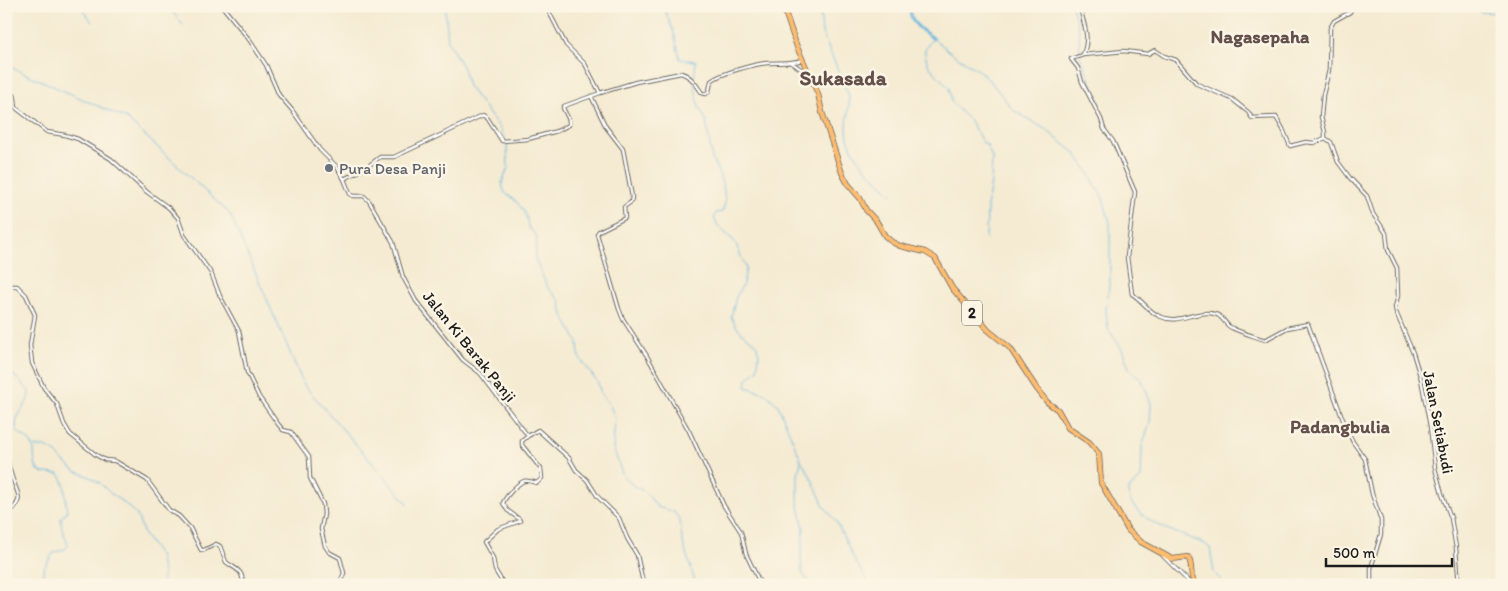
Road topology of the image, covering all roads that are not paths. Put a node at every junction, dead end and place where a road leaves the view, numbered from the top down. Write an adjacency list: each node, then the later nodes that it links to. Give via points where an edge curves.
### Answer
1 (222, 6): 14 (street, Jalan Ki Barak Panji, via 266,65 279,95)
2 (546, 6): 11 (street, via 565,43 584,64)
3 (783, 6): 7 (highway, 2)
4 (1080, 6): 6 (street, via 1087,38)
5 (1353, 6): 13 (street, via 1330,28 1329,70 1322,95 1321,117)
6 (1081, 56): 13 (street, via 1124,51 1148,54 1155,50 1176,60 1197,84 1232,99 1252,118 1276,117 1290,146); 26 (street, via 1071,61 1078,68 1135,192 1127,257 1132,294 1154,314 1165,318 1174,320 1210,313 1222,317 1231,328 1265,340 1286,328 1308,325 1346,428 1365,459 1381,520 1381,534 1371,568)
7 (802, 60): 8 (street); 9 (highway, 2)
8 (790, 63): 9 (street); 11 (street, via 764,63 723,75 711,81 706,94 686,74 679,73)
9 (804, 69): 19 (highway, 2, via 818,94 842,173 866,210 892,242 933,257 974,314 1010,348 1068,428 1089,442 1099,454 1101,483 1118,514 1132,535)
10 (6, 89): 21 (street, via 14,93 16,108 47,132 78,139 112,159 177,217 184,236 211,273 239,331 247,372 258,397 283,430 292,433 309,456 310,478 323,504 321,529 325,546 340,558 344,570)
11 (600, 93): 12 (street)
12 (591, 96): 14 (street, via 564,106 569,123 567,128 528,139 504,141 483,116 394,157 380,157); 24 (street, via 608,131 623,149 632,197 624,207 625,218 597,234 619,309 689,431 724,506 741,532 746,554)
13 (1325, 138): 27 (street, Jalan Setiabudi, via 1331,142 1343,169 1367,196 1373,214 1386,233 1388,250 1396,268 1396,312 1421,379 1435,468 1451,518)
14 (344, 179): 16 (street, Jalan Ki Barak Panji, via 350,195 363,196 369,202 394,244 403,277 420,307 462,360 480,373)
15 (6, 286): 20 (street, via 17,286 28,298 35,316 30,345 32,362 44,389 57,404 70,434 96,455 116,461 144,478 169,510 190,528 201,550 216,544 220,546 226,562 236,567 243,577)
16 (528, 436): 22 (street, via 522,445 541,469 542,478 537,483 523,482 505,498 504,506 520,521 499,529 484,542); 23 (street, via 538,430 568,458 617,515 637,554)
17 (6, 450): 18 (street, via 19,498 16,508)
18 (6, 516)
19 (1152, 547): 25 (street); 25 (highway, 2, via 1172,559 1188,557)
20 (243, 585)
21 (339, 585)
22 (504, 585)
23 (645, 585)
24 (761, 585)
25 (1194, 585)
26 (1371, 585)
27 (1459, 585)

